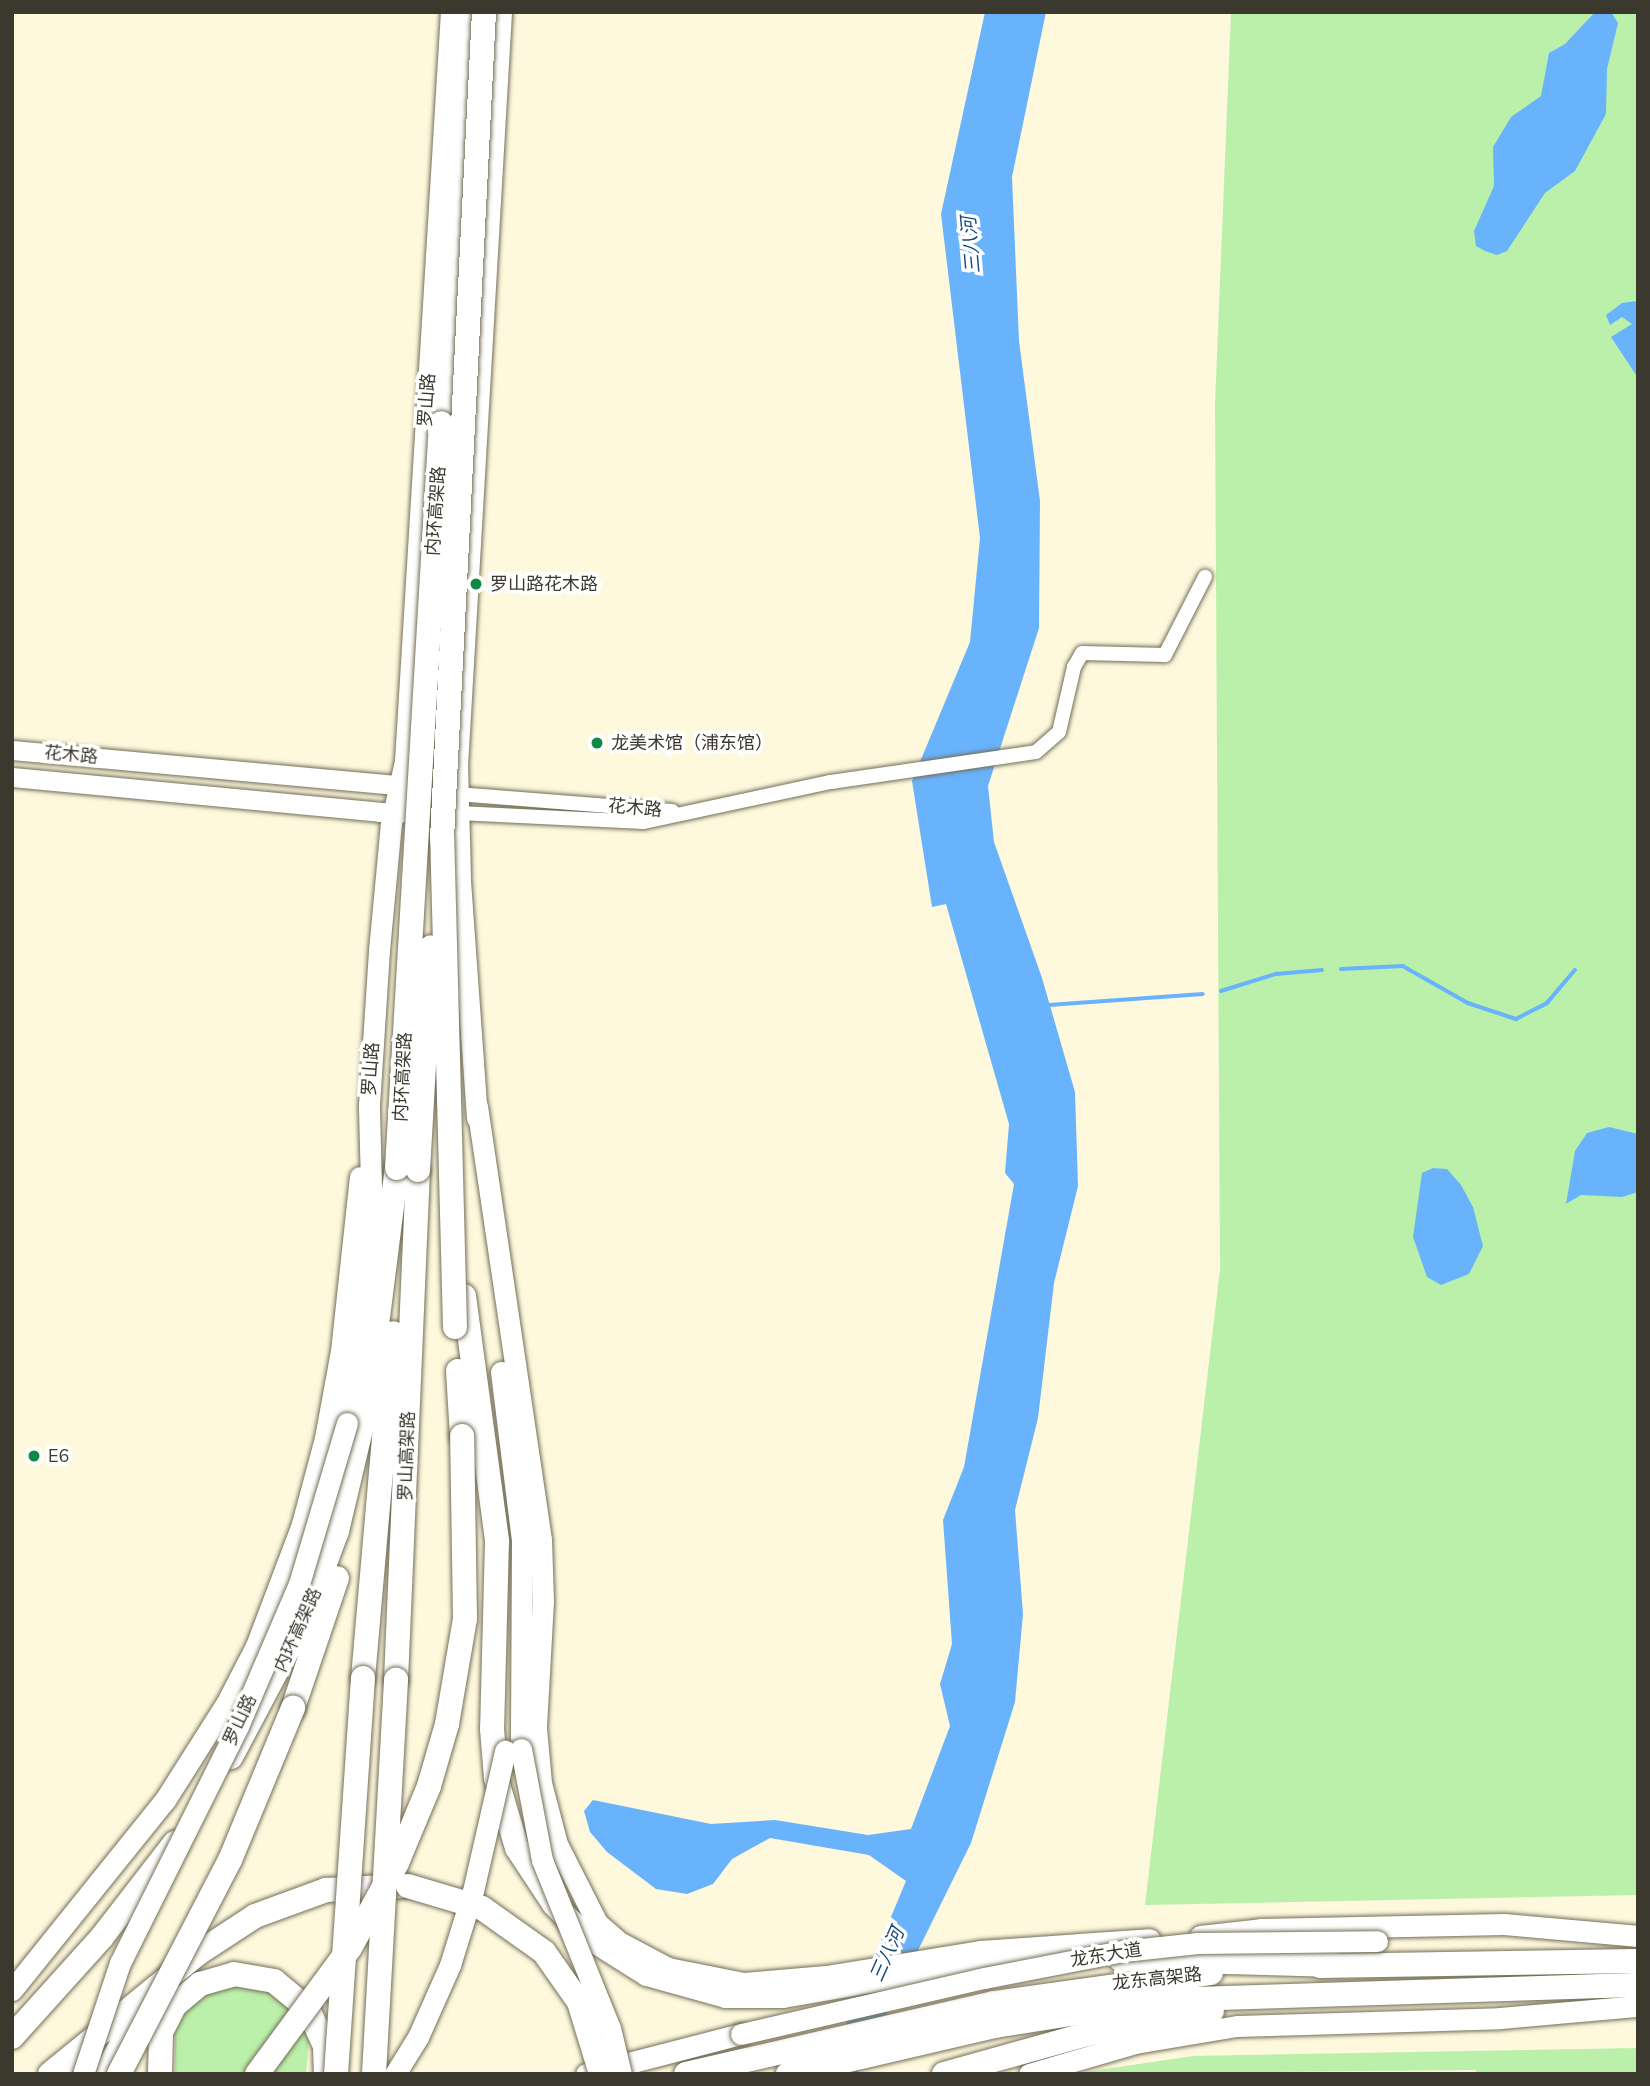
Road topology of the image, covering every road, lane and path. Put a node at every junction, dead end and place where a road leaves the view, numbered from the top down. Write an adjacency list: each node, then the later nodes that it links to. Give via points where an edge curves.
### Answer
1 (451, 12): 8 (main road, 罗山路, via 405,761)
2 (466, 12): 15 (highway, 内环高架路, bridge)
3 (484, 12): 11 (highway, 内环高架路, bridge)
4 (501, 12): 9 (main road)
5 (1205, 578): 9 (street, 花木路, via 1165,655 1082,653 1074,667 1059,732 1036,752 897,771 644,822 610,824)
6 (12, 750): 8 (main road, 花木路)
7 (12, 777): 10 (main road, 花木路)
8 (398, 785): 9 (main road, 花木路); 10 (main road, 罗山路)
9 (458, 804): 10 (main road, 花木路); 12 (main road)
10 (401, 812): 12 (main road); 13 (main road, 罗山路)
11 (442, 838): 15 (highway, 罗山高架路, bridge); 16 (highway, 内环高架路, bridge)
12 (460, 878): 14 (main road)
13 (369, 1105): 25 (main road, via 334,1392 314,1480 274,1602 226,1704 165,1800); 31 (main road, 罗山路, bridge, via 372,1223 347,1423 299,1584 238,1726 120,1963)
14 (477, 1106): 18 (main road, via 485,1255 519,1506); 23 (main road, via 536,1494 543,1601 538,1753 557,1844 597,1923 641,1955 718,1981)
15 (407, 1169): 17 (highway, 罗山高架路); 29 (highway, 内环高架路, via 360,1437 337,1531 306,1618 261,1706 194,1815 102,1937); 38 (highway, 罗山高架路, bridge, via 396,1680)
16 (450, 1172): 23 (highway, bridge, via 494,1509 499,1607 492,1729 496,1778 508,1826 541,1887 582,1933 648,1974 706,1993); 35 (highway, 内环高架路, bridge, via 467,1544 465,1619 450,1712 417,1817 375,1906 323,1989)
17 (389, 1377): 33 (highway, bridge, via 336,1582 293,1708 230,1860); 37 (highway, 罗山高架路, bridge)
18 (522, 1619): 39 (main road, bridge, via 505,1751 473,1891 436,2002); 42 (main road, bridge, via 521,1749 529,1808 554,1896 610,2028)
19 (1638, 1936): 23 (main road, via 1490,1924 1261,1929 979,1951); 40 (main road, 龙东大道, bridge, via 1236,1941 1124,1951 741,2034)
20 (1638, 1961): 21 (highway, 龙东高架路)
21 (1336, 1965): 23 (highway, via 1123,1958 966,1967); 43 (highway, 龙东高架路, via 1117,1983 936,2015)
22 (1638, 1985): 24 (highway, 龙东高架路)
23 (787, 1988)
24 (1447, 1989): 28 (highway, via 1234,2008); 44 (highway, 龙东高架路, via 1160,2000 1054,2015)
25 (12, 1990)
26 (156, 1990): 30 (highway); 32 (highway); 41 (highway, bridge, via 224,1935 290,1900 363,1885 408,1886 482,1908 544,1952 579,2002)
27 (1638, 2006): 47 (main road, via 1500,2018 1237,2026 1135,2043)
28 (1087, 2034): 45 (highway); 46 (highway)
29 (12, 2037)
30 (50, 2074)
31 (83, 2074)
32 (105, 2074)
33 (119, 2074)
34 (160, 2074): 36 (highway, via 161,2032 175,2005 200,1984 234,1974 274,1981 308,2008 324,2046)
35 (257, 2074)
36 (326, 2074)
37 (336, 2074)
38 (374, 2074)
39 (395, 2074)
40 (586, 2074)
41 (601, 2074)
42 (621, 2074)
43 (686, 2074)
44 (788, 2074)
45 (944, 2074)
46 (985, 2074)
47 (1029, 2074)

